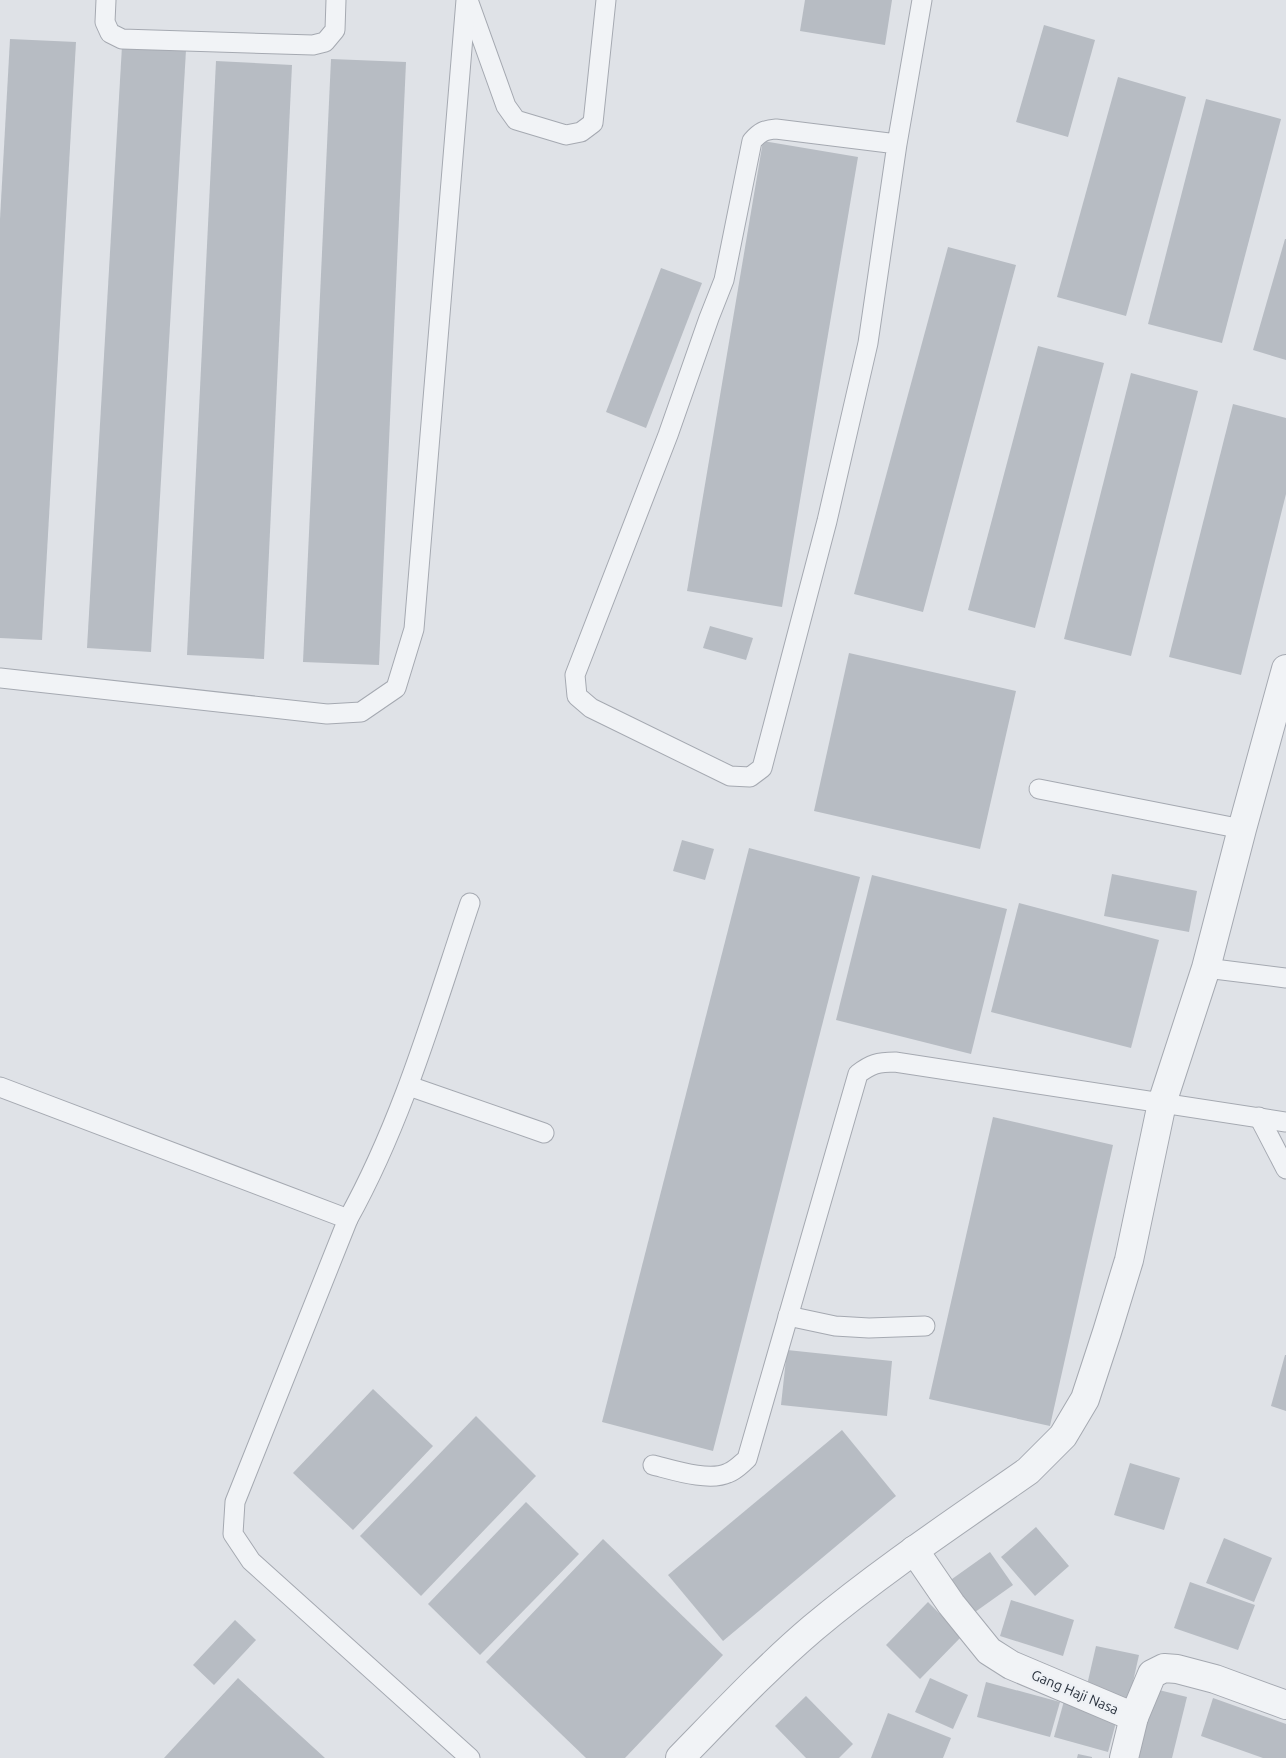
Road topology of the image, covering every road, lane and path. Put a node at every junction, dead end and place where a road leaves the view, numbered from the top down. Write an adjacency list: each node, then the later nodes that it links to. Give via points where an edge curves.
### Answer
1 (106, 0): 2 (lane, via 104,22 110,33 122,38 313,45 325,42 335,30)
2 (336, 0)
3 (467, 0): 4 (lane, via 506,106 516,120 566,135 581,132 593,123); 8 (lane, via 414,629 396,688 361,712 327,714)
4 (606, 0)
5 (922, 0): 6 (lane)
6 (897, 144): 6 (lane, via 776,129 760,132 752,141 724,280 575,674 577,696 591,708 730,776 750,777 762,768 766,755 827,521 868,343)
7 (1286, 669): 9 (street)
8 (0, 678)
9 (1280, 710): 11 (street)
10 (1039, 789): 11 (lane)
11 (1242, 829): 13 (street)
12 (470, 903): 15 (lane)
13 (1206, 968): 14 (lane); 17 (street)
14 (1286, 978)
15 (408, 1086): 20 (lane); 22 (lane, via 364,1190)
16 (0, 1087): 22 (lane)
17 (1162, 1103): 18 (lane); 23 (lane, via 895,1062 869,1066 858,1074); 26 (street, via 1129,1260 1085,1399 1063,1436 1028,1471)
18 (1259, 1118): 19 (lane); 21 (lane)
19 (1286, 1122)
20 (544, 1133)
21 (1286, 1168)
22 (348, 1219): 29 (lane, via 235,1502 233,1534 251,1561)
23 (788, 1316): 24 (lane, via 835,1326); 25 (lane, via 747,1459 726,1474 699,1476)
24 (925, 1326)
25 (653, 1465)
26 (914, 1550): 28 (street, Gang Haji Nasa, via 989,1651 1011,1665); 30 (street, via 763,1672)
27 (1286, 1705): 28 (street, Gang Haji Nasa, via 1215,1679 1164,1668 1152,1674)
28 (1134, 1717): 31 (street)
29 (470, 1758)
30 (680, 1758)
31 (1124, 1758)

